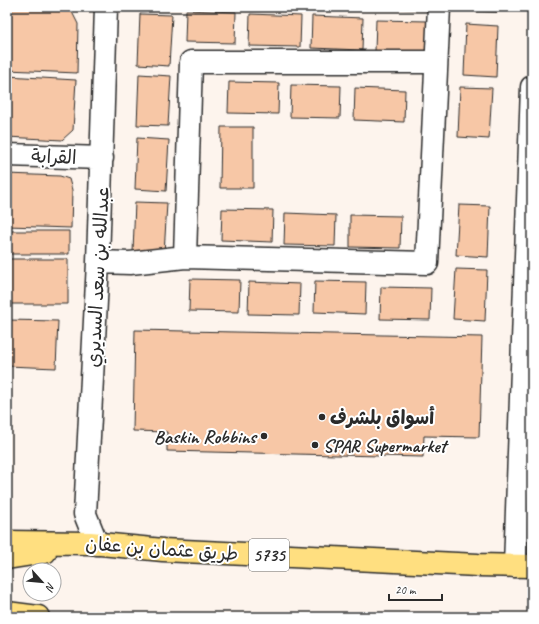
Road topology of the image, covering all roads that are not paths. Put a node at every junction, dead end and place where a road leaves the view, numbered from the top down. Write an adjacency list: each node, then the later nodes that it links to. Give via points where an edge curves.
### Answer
1 (106, 7): 6 (street, عبدالله بن سعد السديري)
2 (439, 7): 3 (street)
3 (436, 62): 7 (street, via 191,62); 7 (street, via 427,263)
4 (532, 87): 9 (street)
5 (7, 155): 6 (street, القرابة)
6 (102, 158): 8 (street, عبدالله بن سعد السديري)
7 (185, 257): 8 (street, via 130,263)
8 (98, 262): 11 (street, عبدالله بن سعد السديري, via 85,514)
9 (524, 520): 13 (street)
10 (7, 542): 11 (main road, طريق عثمان بن عفان / 5735)
11 (97, 544): 12 (main road); 13 (main road, طريق عثمان بن عفان / 5735, via 163,550)
12 (7, 558)
13 (523, 566)
14 (7, 613): 15 (main road)
15 (38, 617)

